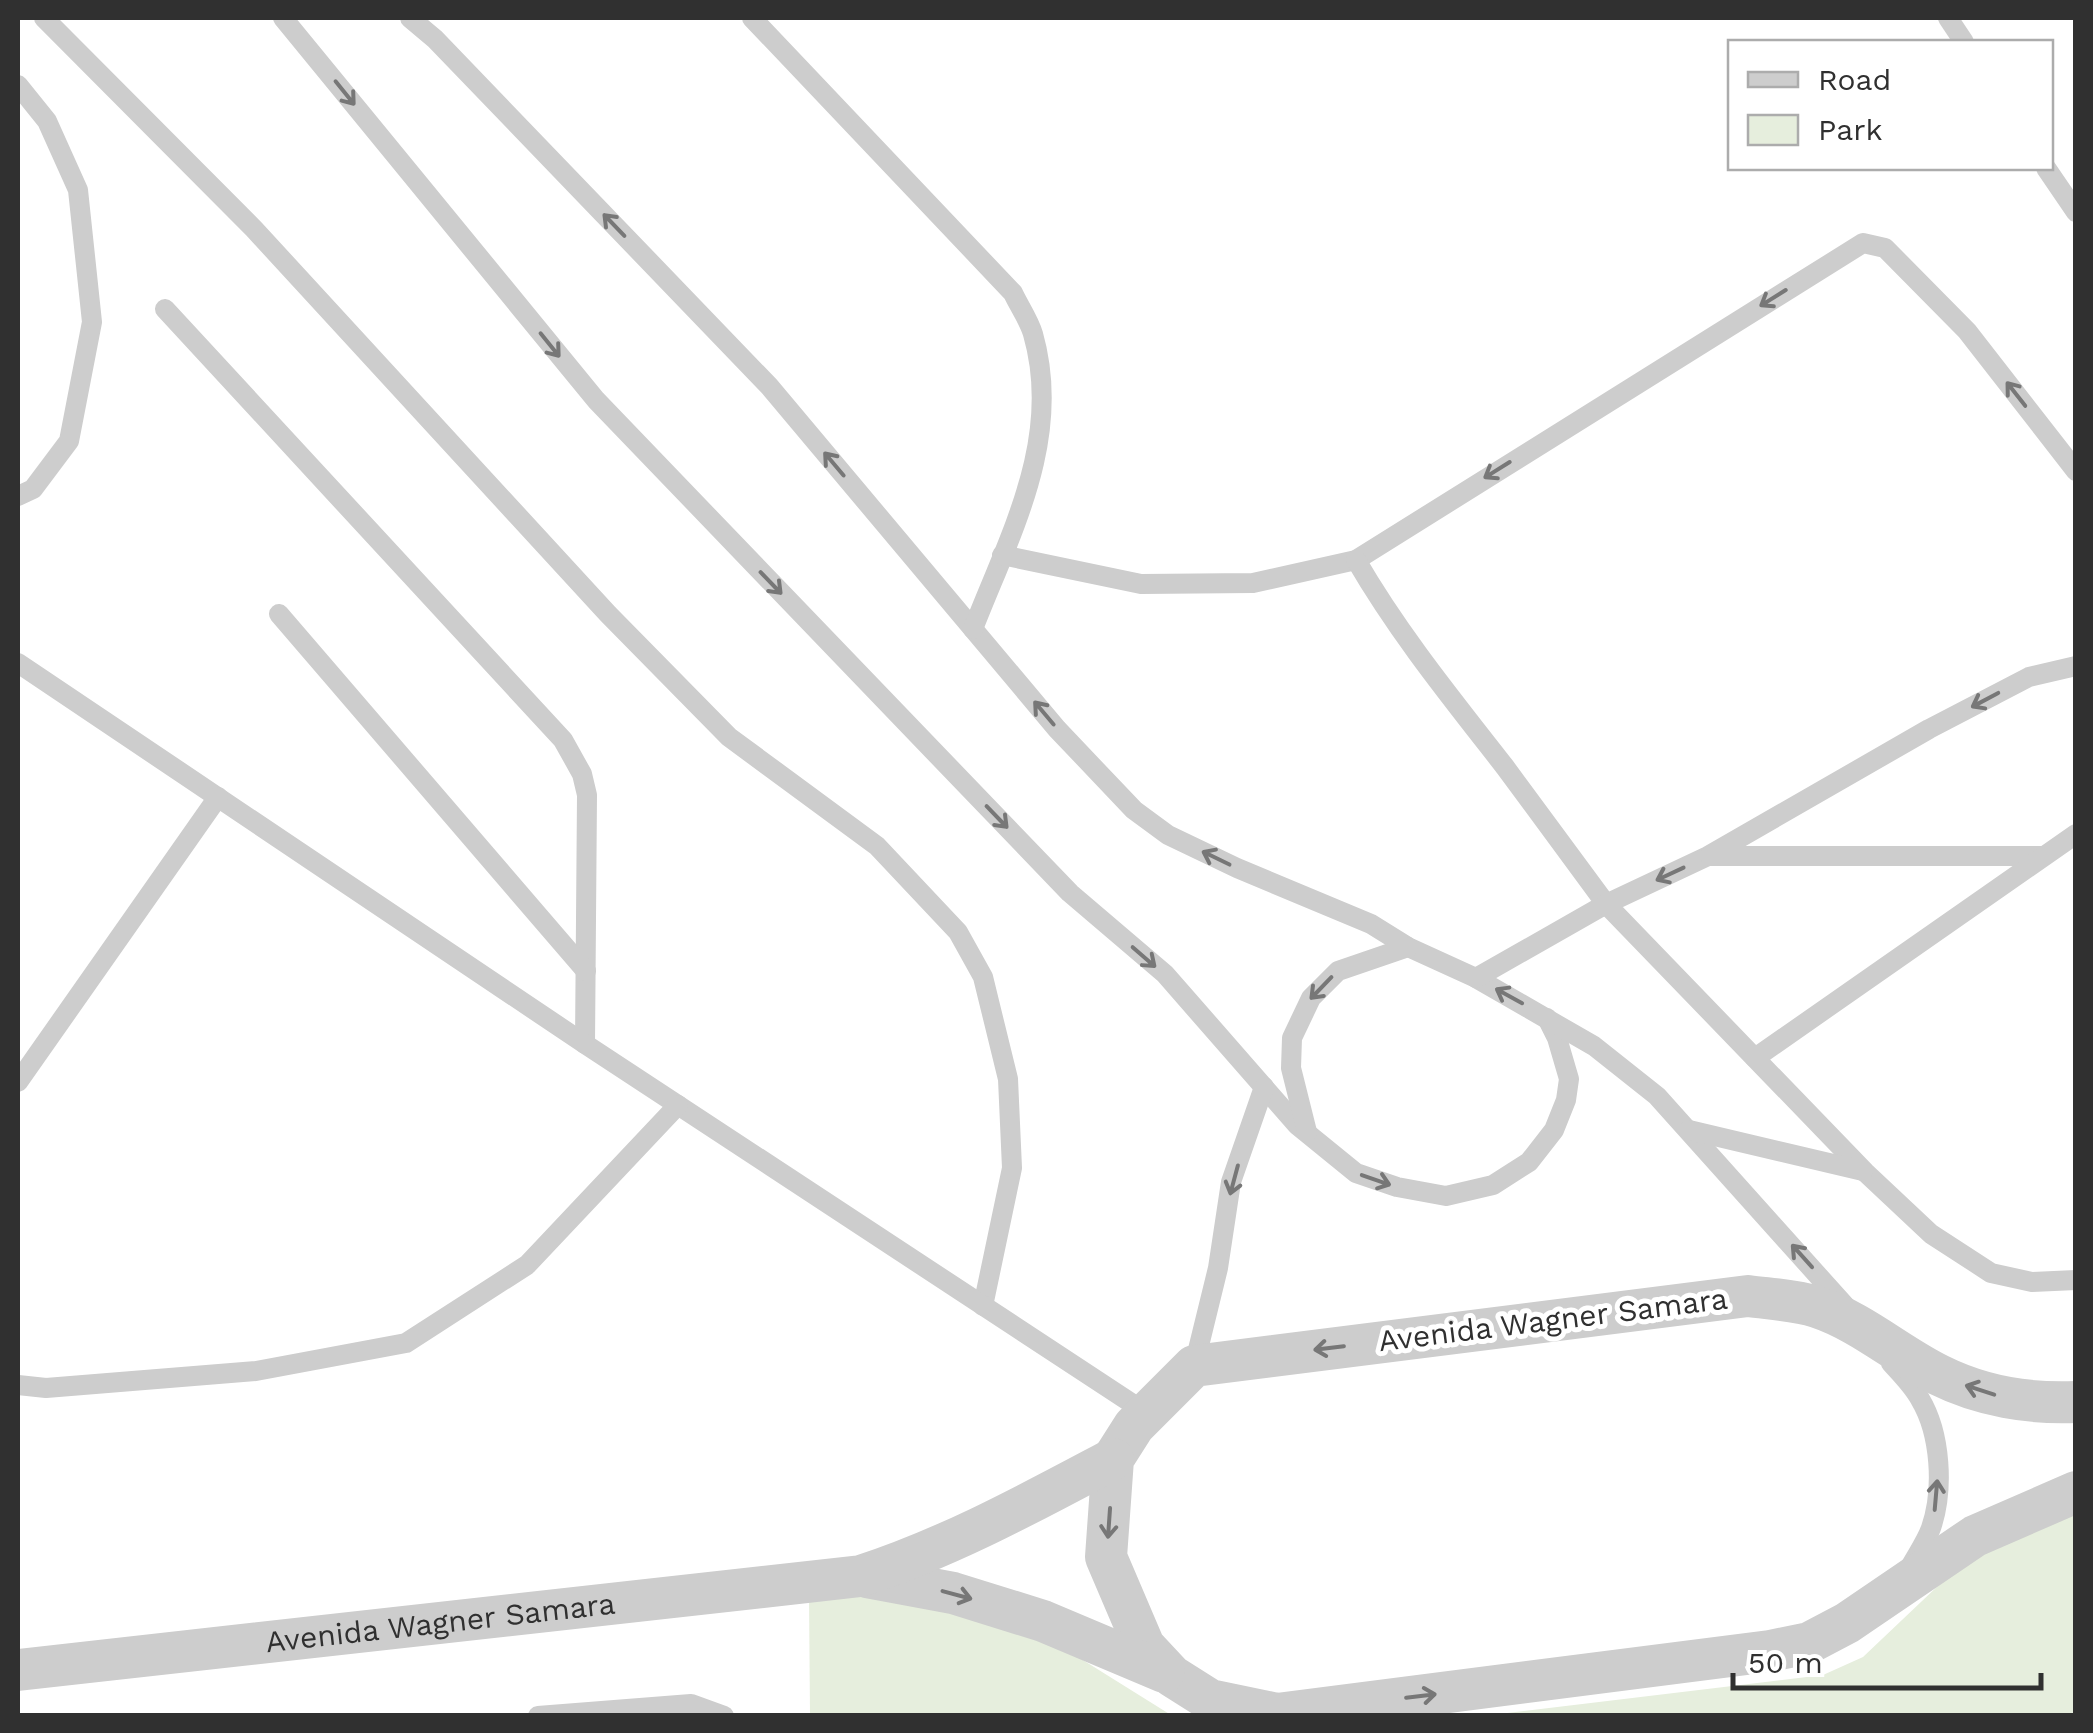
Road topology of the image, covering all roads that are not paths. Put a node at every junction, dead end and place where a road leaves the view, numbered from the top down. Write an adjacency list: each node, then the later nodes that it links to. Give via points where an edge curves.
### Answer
1 (44, 18): 37 (lane, via 254,229 729,737 877,846 958,932 983,977 1008,1079 1012,1168)
2 (283, 18): 31 (lane, one-way to 31, via 596,400 1070,893 1164,974)
3 (410, 18): 16 (lane, one-way to 3, via 768,386)
4 (752, 18): 13 (lane, via 1013,293 1033,333 1043,404 1034,476)
5 (1948, 18): 6 (lane)
6 (1963, 40)
7 (18, 86): 12 (lane, via 47,121 78,190 92,322 69,441 34,489)
8 (2047, 170): 9 (lane)
9 (2076, 212)
10 (165, 309): 25 (lane, via 563,740 587,795)
11 (2076, 471): 14 (lane, one-way to 14, via 1967,331 1885,248 1863,243)
12 (18, 496)
13 (1002, 556): 14 (lane, via 1141,584 1253,584); 16 (lane)
14 (1356, 560): 23 (lane, via 1425,668)
15 (279, 614): 25 (lane)
16 (973, 628): 24 (lane, one-way to 16, via 1372,924 1168,835 1134,810 1057,729)
17 (18, 663): 19 (lane)
18 (2076, 666): 21 (lane, one-way to 21, via 2029,677)
19 (218, 798): 28 (lane); 30 (lane)
20 (2076, 834): 22 (lane)
21 (1708, 856): 22 (lane); 23 (lane, one-way to 23)
22 (2043, 856): 29 (lane)
23 (1606, 904): 26 (lane); 29 (lane)
24 (1408, 947): 26 (lane); 34 (lane, one-way to 34, via 1338,971 1311,998 1292,1038 1291,1068)
25 (586, 971): 28 (lane)
26 (1476, 978): 27 (lane, one-way to 26)
27 (1546, 1016): 33 (lane, via 1658,1096); 34 (lane, one-way to 27, via 1356,1174 1396,1187 1446,1196 1493,1185 1529,1162 1554,1130 1566,1100 1568,1079)
28 (585, 1044): 32 (lane)
29 (1755, 1058): 35 (lane)
30 (18, 1082)
31 (1264, 1087): 34 (lane); 39 (lane, one-way to 39, via 1231,1182)
32 (678, 1105): 37 (lane); 40 (lane, via 526,1265 406,1343 256,1370)
33 (1690, 1130): 35 (lane); 38 (lane, one-way to 33)
34 (1308, 1134)
35 (1865, 1172): 36 (lane, via 1930,1234 1991,1273 2032,1282)
36 (2076, 1280)
37 (983, 1306): 42 (lane)
38 (1865, 1330): 39 (street, Avenida Wagner Samara, one-way to 39, via 1817,1307 1748,1296); 41 (street, Avenida Wagner Samara, one-way to 38, via 1988,1394 1940,1376); 46 (lane, one-way to 38, via 1931,1529 1938,1463 1920,1398)
39 (1194, 1366): 42 (street, Avenida Wagner Samara)
40 (18, 1385)
41 (2076, 1402)
42 (1146, 1412): 43 (street, Avenida Wagner Samara)
43 (1113, 1459): 45 (street, Avenida Wagner Samara, via 922,1556); 48 (street, Avenida Wagner Samara, one-way to 48, via 1106,1557 1144,1646)
44 (2076, 1492): 46 (street, Avenida Wagner Samara, via 1975,1536)
45 (861, 1576): 47 (street, Avenida Wagner Samara); 48 (street, Avenida Wagner Samara, one-way to 48, via 954,1593 1043,1621)
46 (1901, 1584): 48 (street, Avenida Wagner Samara, one-way to 46, via 1210,1700 1277,1714 1809,1643)
47 (18, 1670)
48 (1172, 1676)
49 (538, 1716): 50 (lane, via 691,1704)
50 (724, 1716)

